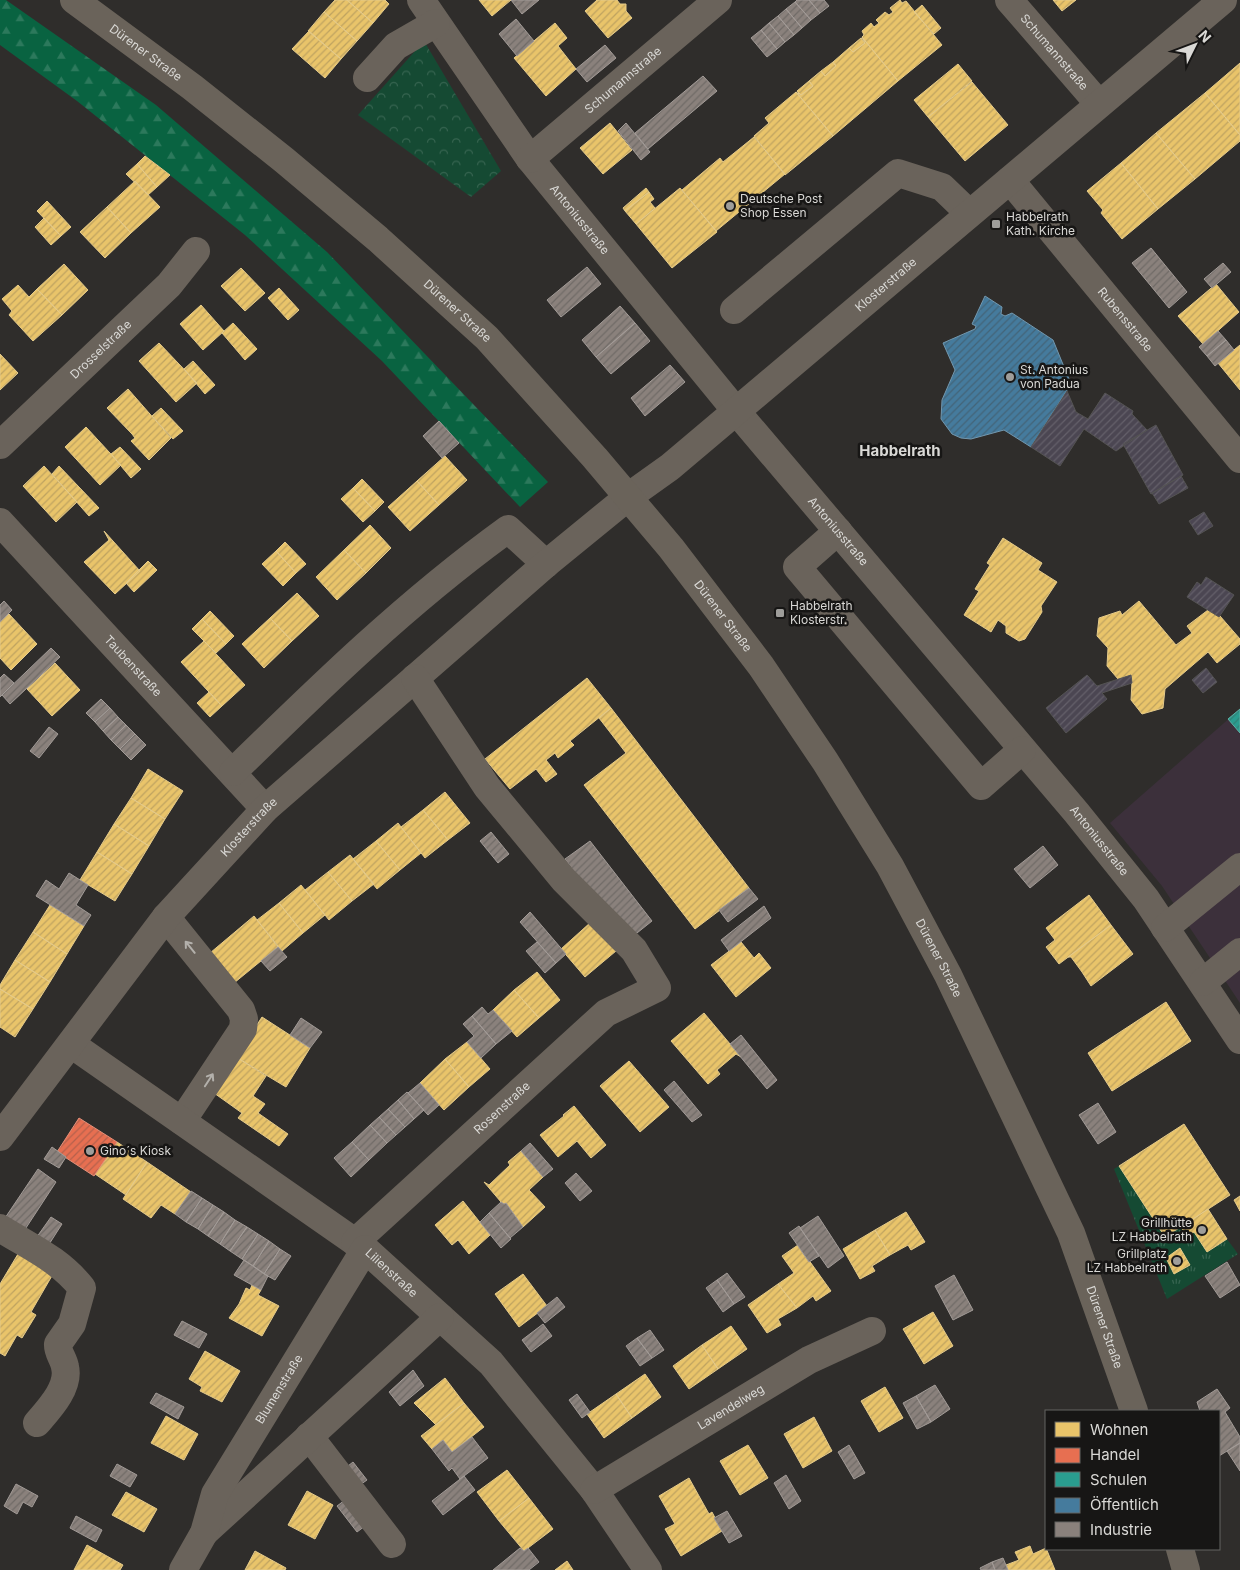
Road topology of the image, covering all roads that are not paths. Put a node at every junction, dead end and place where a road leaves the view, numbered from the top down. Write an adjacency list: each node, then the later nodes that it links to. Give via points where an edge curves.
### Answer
1 (74, 0): 17 (main road, Dürener Straße, via 192,87 378,239 487,338)
2 (421, 0): 6 (street, Antoniusstraße)
3 (718, 0): 9 (street, Schumannstraße)
4 (1009, 0): 8 (street, Schumannstraße)
5 (1223, 0): 8 (street, Klosterstraße)
6 (436, 23): 7 (street, via 396,46); 9 (street, Antoniusstraße)
7 (367, 78)
8 (1099, 104): 10 (street, Klosterstraße)
9 (530, 159): 14 (street, Antoniusstraße)
10 (1010, 180): 11 (street, Klosterstraße); 16 (street, Rubensstraße)
11 (969, 213): 13 (street, via 942,187 898,173); 14 (street, Klosterstraße)
12 (196, 251): 15 (street, Drosselstraße, via 169,285)
13 (734, 310)
14 (736, 411): 17 (street, Klosterstraße, via 670,467); 19 (street, Antoniusstraße)
15 (0, 444)
16 (1240, 459)
17 (628, 497): 20 (street, Klosterstraße); 38 (main road, Dürener Straße, via 761,666 890,866 948,975 1071,1233)
18 (0, 522): 23 (street, Taubenstraße)
19 (838, 531): 22 (street, Antoniusstraße); 22 (street, via 797,567 981,786)
20 (546, 564): 21 (street, Klosterstraße); 23 (street, via 508,529 451,570 397,617)
21 (415, 678): 24 (street, Klosterstraße); 35 (street, Rosenstraße, via 488,787 564,880 634,950 657,988 606,1013)
22 (1022, 750): 27 (street, Antoniusstraße, via 1146,899)
23 (233, 772): 24 (street, Taubenstraße)
24 (265, 809): 26 (street, Klosterstraße)
25 (1240, 867): 27 (street)
26 (166, 916): 31 (street, Klosterstraße); 32 (street, one-way to 26, via 243,1029 244,1018)
27 (1165, 928): 29 (street, Antoniusstraße)
28 (1240, 952): 29 (street)
29 (1203, 982): 30 (street, Antoniusstraße)
30 (1240, 1039)
31 (72, 1044): 32 (street, Lilienstraße); 33 (street, Klosterstraße)
32 (182, 1121): 35 (street, Lilienstraße)
33 (0, 1137)
34 (0, 1228): 39 (street, via 52,1258 82,1288 72,1324 58,1344 65,1368 64,1380 59,1394)
35 (360, 1245): 36 (street, Lilienstraße); 42 (street, Blumenstraße, via 216,1494)
36 (440, 1316): 40 (street, Blumenstraße); 41 (street, Lilienstraße, via 491,1363)
37 (872, 1331): 41 (street, Lavendelweg, via 809,1360)
38 (1134, 1410)
39 (37, 1423)
40 (309, 1436): 42 (street, Blumenstraße); 43 (street)
41 (594, 1490): 46 (street, Lilienstraße)
42 (204, 1533): 45 (street, Blumenstraße)
43 (392, 1544)
44 (1180, 1550): 47 (main road)
45 (183, 1570)
46 (648, 1570)
47 (1186, 1570)

